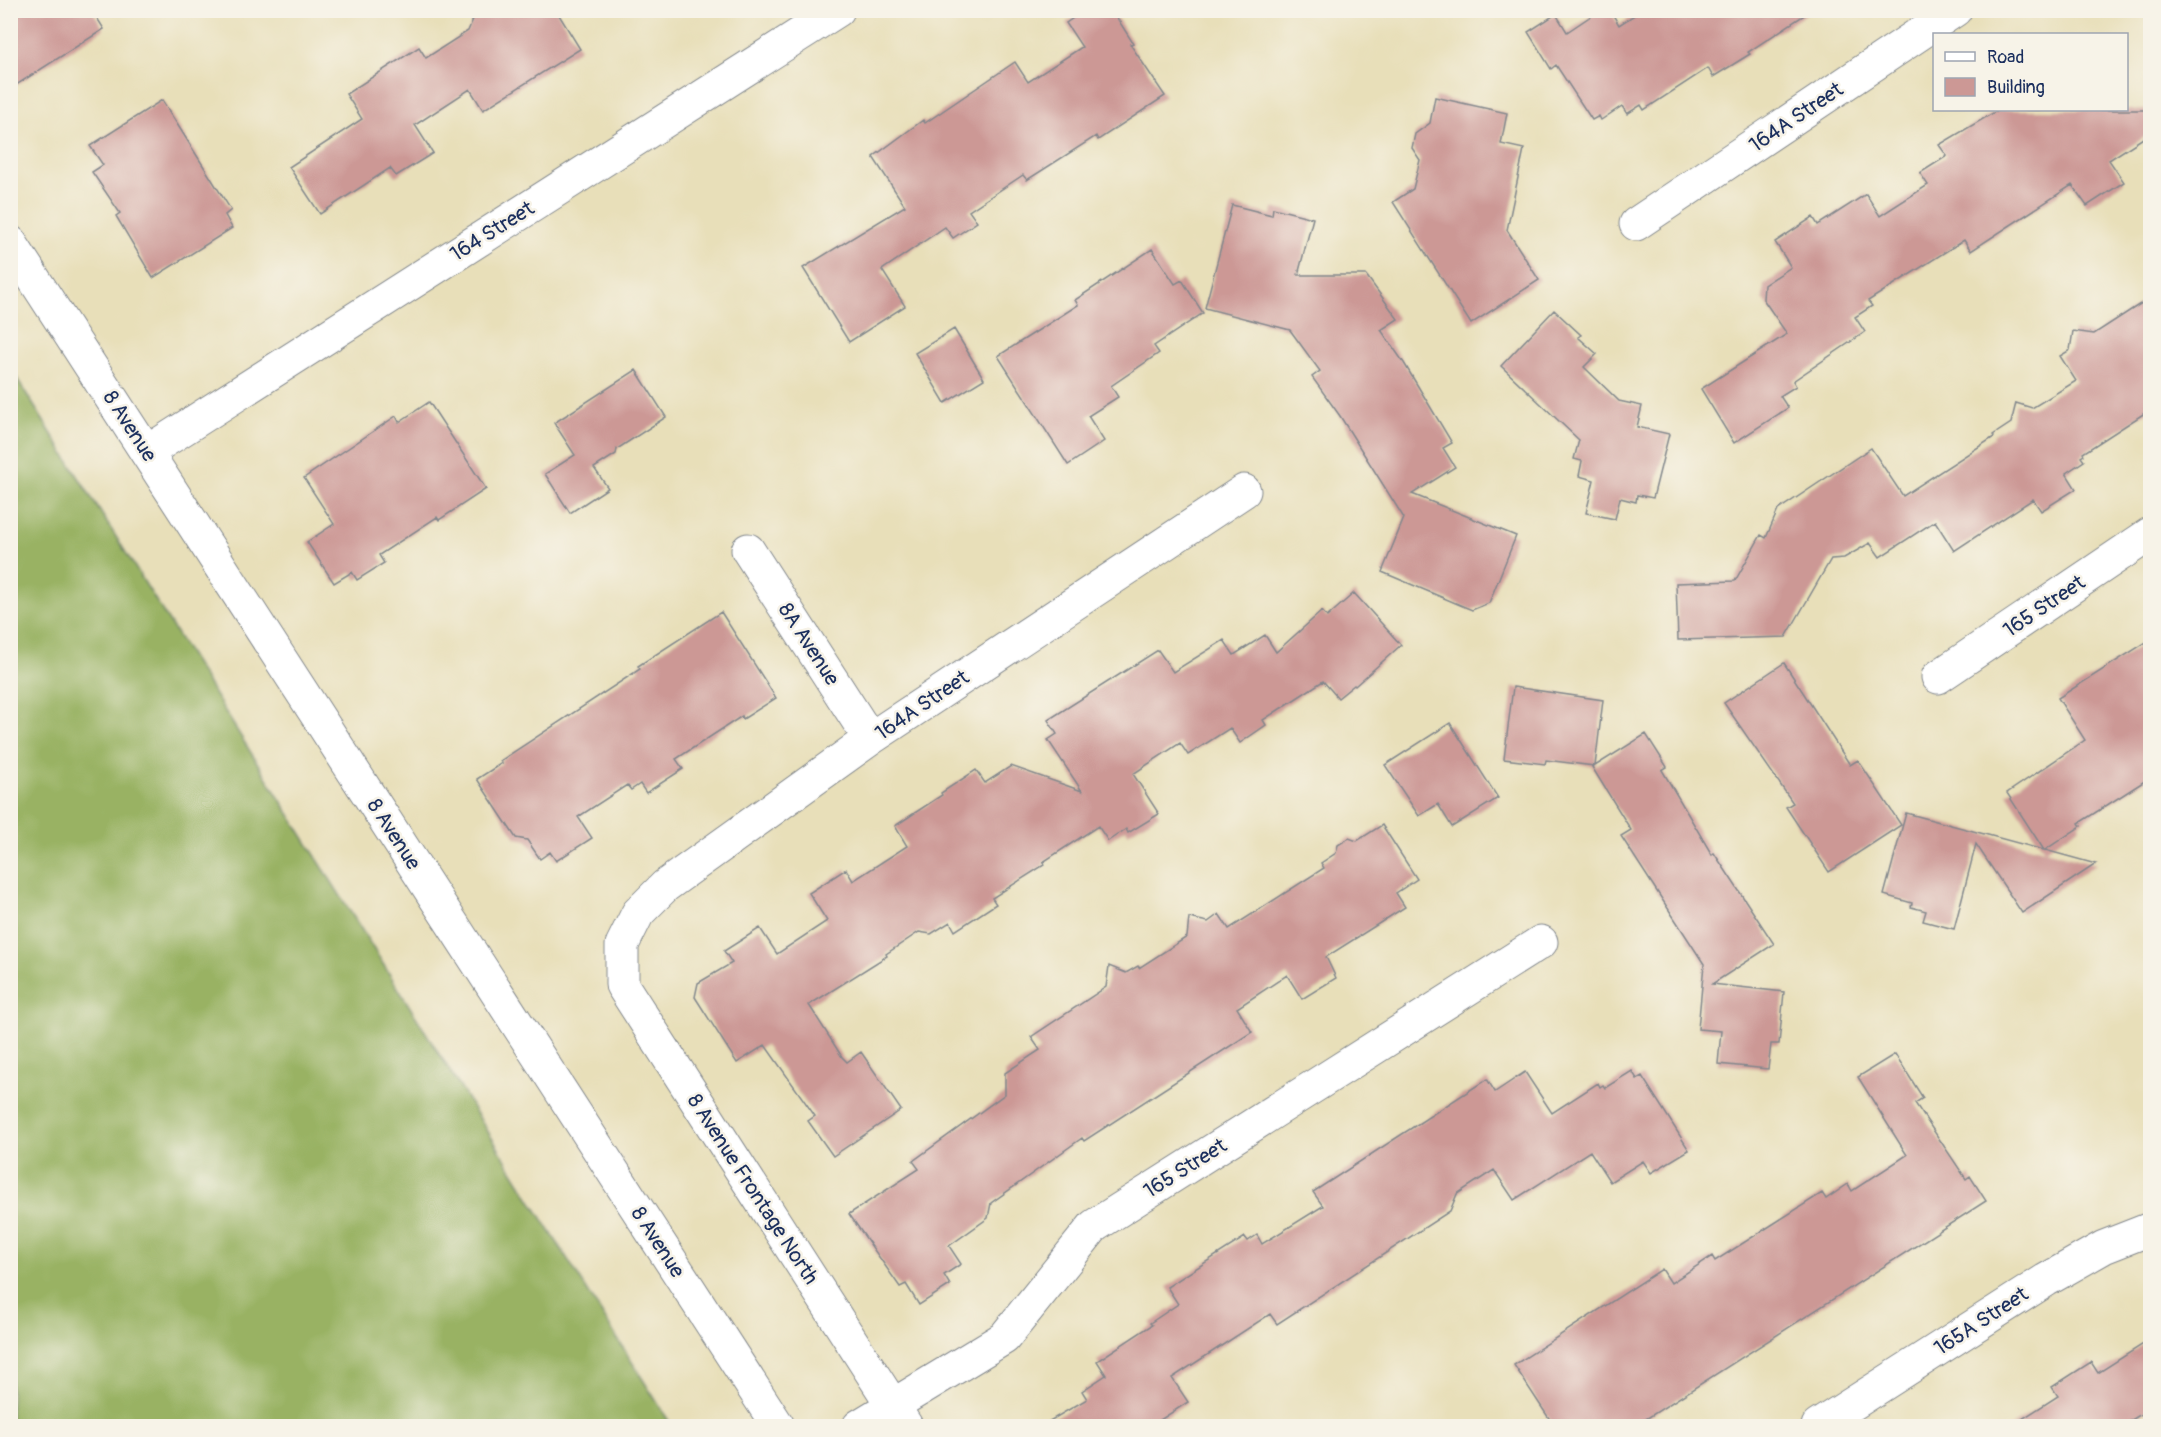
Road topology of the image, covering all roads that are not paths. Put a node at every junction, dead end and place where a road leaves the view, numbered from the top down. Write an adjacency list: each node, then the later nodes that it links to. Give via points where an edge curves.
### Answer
1 (838, 10): 5 (street, 164 Street)
2 (1955, 10): 3 (street, 164A Street)
3 (1636, 224)
4 (10, 242): 5 (street, 8 Avenue)
5 (147, 452): 15 (street, 8 Avenue)
6 (1244, 491): 10 (street, 164A Street)
7 (2151, 534): 9 (street, 165 Street)
8 (748, 550): 10 (street, 8A Avenue)
9 (1938, 677)
10 (870, 739): 12 (street, 164A Street, via 665,886 638,914)
11 (1541, 942): 14 (street, 165 Street, via 1094,1226 1004,1338)
12 (622, 945): 14 (street, 8 Avenue Frontage North, via 622,985)
13 (2151, 1229): 17 (street, 165A Street, via 2104,1247 2046,1280)
14 (899, 1416): 16 (street, 165 Street)
15 (778, 1426)
16 (859, 1426)
17 (1818, 1426)

